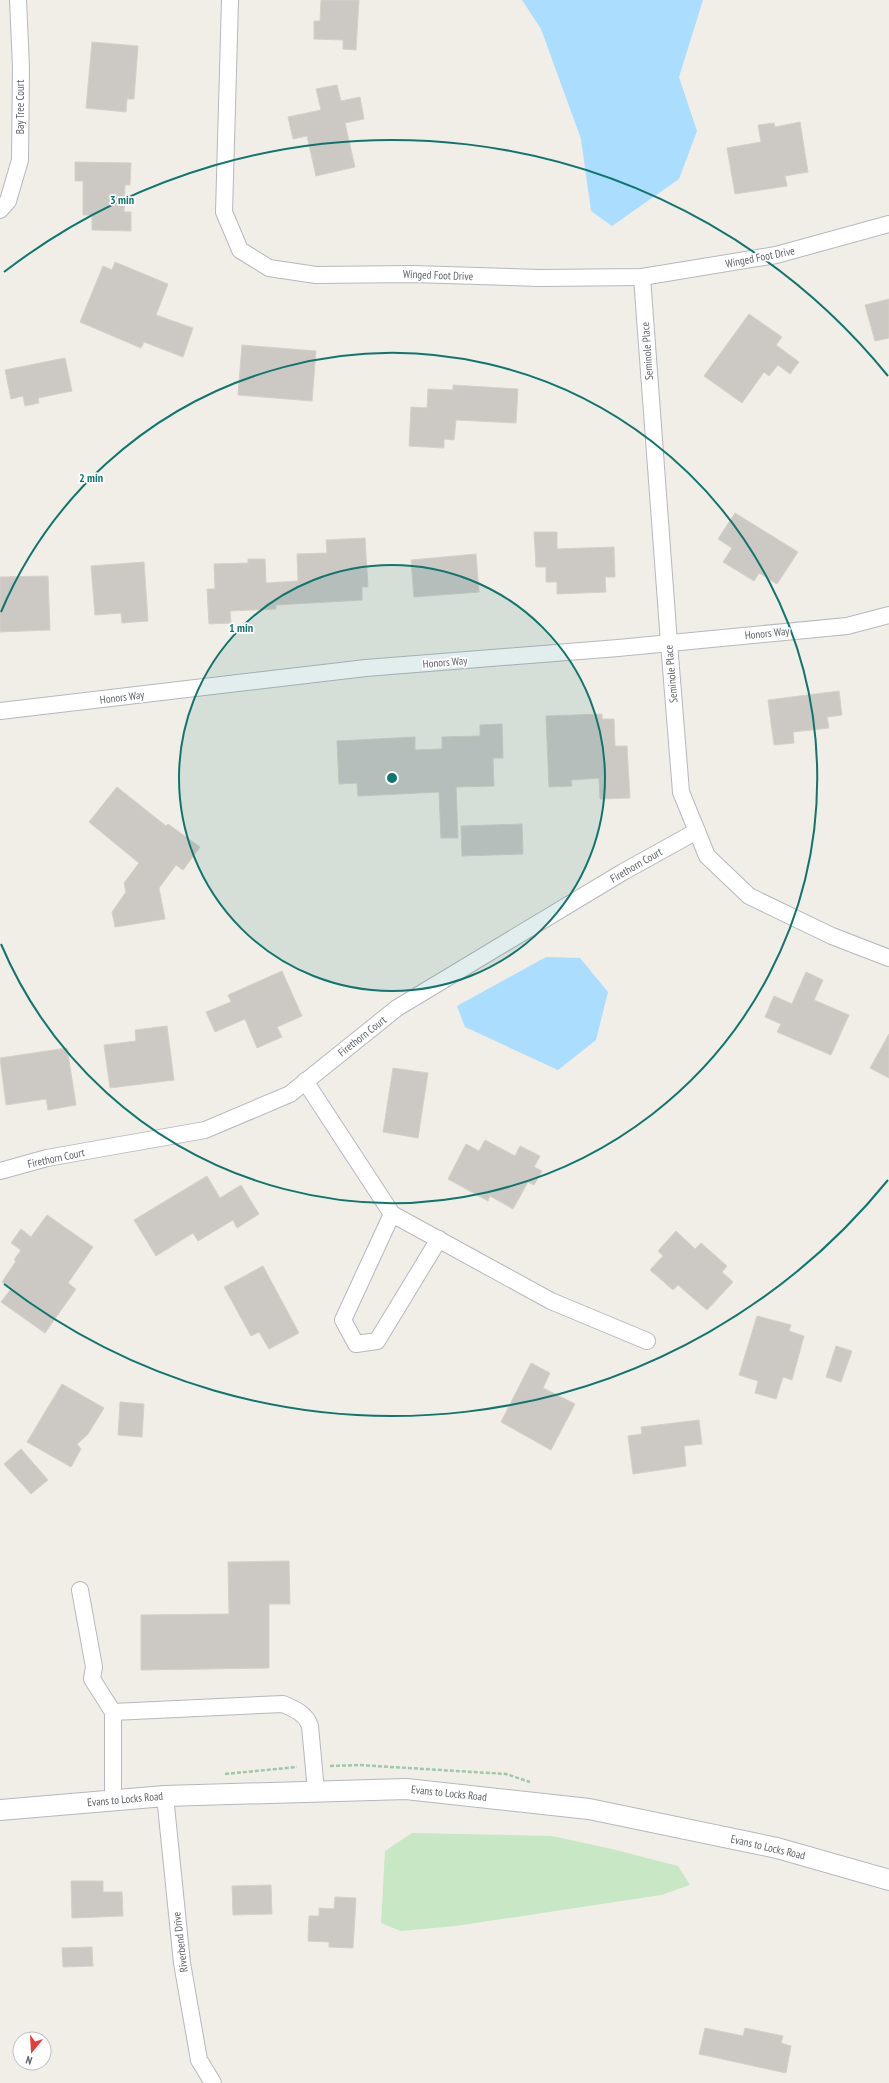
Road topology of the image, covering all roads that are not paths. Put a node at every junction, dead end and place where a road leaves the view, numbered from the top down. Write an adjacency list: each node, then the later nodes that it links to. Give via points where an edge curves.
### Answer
1 (18, 0): 3 (street, Bay Tree Court, via 20,160 8,201)
2 (230, 0): 5 (street, Winged Foot Drive, via 224,212 240,250 269,268 316,275)
3 (0, 210)
4 (889, 224): 5 (street, Winged Foot Drive, via 776,255)
5 (642, 277): 7 (street, Seminole Place)
6 (889, 615): 7 (street, Honors Way, via 847,626)
7 (669, 643): 8 (street, Honors Way, via 366,668); 9 (street, Seminole Place, via 682,792)
8 (0, 711)
9 (697, 831): 10 (street, Seminole Place, via 707,856 749,896 832,936); 11 (street, Firethorn Court, via 623,872 397,1008)
10 (889, 958)
11 (305, 1081): 12 (street, Firethorn Court, via 290,1094 205,1130 47,1158); 13 (street)
12 (0, 1171)
13 (392, 1214): 14 (street); 14 (street, via 343,1320 356,1344 377,1341)
14 (439, 1239): 15 (street, via 551,1301)
15 (647, 1341)
16 (80, 1590): 17 (street, via 94,1667 92,1679)
17 (113, 1712): 18 (street, via 283,1704 294,1708 308,1719 310,1726); 20 (street)
18 (316, 1791): 19 (street, Evans to Locks Road); 22 (street, Evans to Locks Road, via 406,1789 589,1809 777,1848)
19 (165, 1796): 20 (street, Evans to Locks Road); 23 (street, Riverbend Drive, via 182,1963 199,2060)
20 (112, 1800): 21 (street, Evans to Locks Road)
21 (0, 1810)
22 (889, 1880)
23 (213, 2083)

